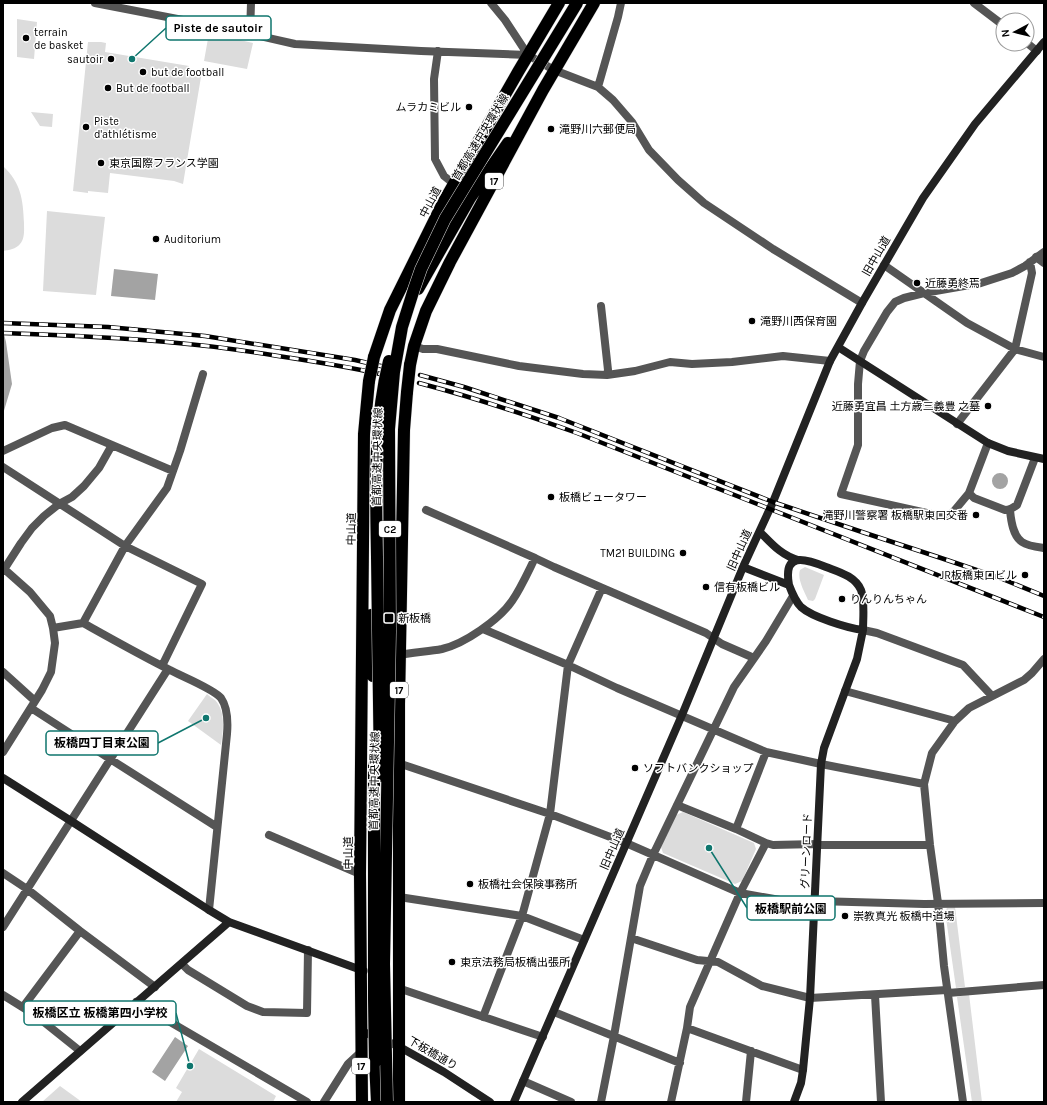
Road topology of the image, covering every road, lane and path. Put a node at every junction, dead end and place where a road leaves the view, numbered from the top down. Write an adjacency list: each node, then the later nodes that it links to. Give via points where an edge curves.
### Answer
1 (95, 3): 11 (street)
2 (250, 3): 11 (street)
3 (491, 3): 15 (street)
4 (559, 3): 15 (highway, 中山道)
5 (577, 3): 140 (highway, 首都高速中央環状線 / C2, bridge, via 445,220 414,289 397,350 389,428 390,632 384,964)
6 (581, 3): 140 (highway, 首都高速中央環状線 / C2, bridge, via 435,253 417,292 398,373 392,430 391,488)
7 (594, 3): 16 (highway, 17)
8 (621, 3): 17 (street)
9 (974, 3): 10 (street)
10 (995, 19)
11 (250, 34): 13 (street, via 295,44)
12 (1044, 42): 14 (street, 旧中山道)
13 (438, 51): 15 (street); 19 (street, via 434,79 435,159 444,176)
14 (1037, 51): 23 (street, 旧中山道, via 975,124 923,198)
15 (528, 54): 16 (street); 19 (highway, 中山道)
16 (554, 70): 17 (street); 18 (highway, 17)
17 (598, 87): 25 (street, via 632,122 649,150 704,203)
18 (532, 112): 27 (highway, 17, via 450,262 426,310); 139 (highway, bridge, via 470,198 413,296 391,352 384,382 377,446 376,503 380,793)
19 (454, 184): 65 (highway, 中山道, bridge, via 390,310 374,357 369,381 364,434 364,502 368,561)
20 (1044, 252): 21 (street)
21 (1033, 260): 22 (street); 24 (street, via 1012,273 981,283); 29 (street)
22 (1044, 263)
23 (884, 265): 24 (street); 25 (street, 旧中山道)
24 (924, 293): 29 (street, via 967,324); 31 (street, via 895,302)
25 (862, 303): 28 (street, 旧中山道)
26 (601, 306): 34 (street)
27 (414, 346): 34 (street, via 519,366); 62 (highway, 17, bridge, via 406,392 404,430)
28 (838, 347): 31 (street); 32 (street, 旧中山道)
29 (1015, 349): 30 (street); 35 (street)
30 (1044, 357)
31 (860, 361): 35 (street); 43 (street, via 858,445 841,494 942,516 954,512)
32 (830, 362): 34 (street, via 783,356 732,362 670,362); 47 (street, 旧中山道)
33 (203, 374): 42 (street)
34 (608, 375)
35 (957, 424): 36 (street)
36 (988, 443): 39 (street); 43 (street)
37 (112, 445): 38 (street, via 65,425 52,428); 42 (street); 44 (street, via 99,468 84,486)
38 (3, 451)
39 (1035, 458): 40 (street); 46 (street, via 1017,505)
40 (1044, 459)
41 (3, 467): 44 (street)
42 (173, 472): 48 (street, via 167,488)
43 (969, 493): 46 (street, via 974,498)
44 (59, 504): 48 (street); 53 (street, via 32,528)
45 (426, 510): 50 (street)
46 (1010, 510): 49 (street, via 1012,526 1018,539)
47 (760, 532): 51 (street, グリーンロード, via 779,551); 52 (street, 旧中山道)
48 (125, 546): 57 (street); 67 (street, via 202,584)
49 (1044, 548)
50 (535, 558): 55 (street); 59 (street, via 511,602)
51 (798, 560): 54 (street, via 789,568); 60 (street, グリーンロード, via 811,561 853,579 862,591)
52 (743, 568): 54 (street); 61 (street, 旧中山道)
53 (3, 570): 58 (street, via 30,592 50,616)
54 (789, 586): 56 (street)
55 (602, 588): 61 (street); 66 (street)
56 (793, 596): 60 (street, via 801,607 811,613); 63 (street)
57 (83, 623): 58 (street); 67 (street)
58 (53, 628): 71 (street, via 55,644 51,672)
59 (483, 628): 62 (street, via 443,649); 66 (street)
60 (862, 630): 69 (street, グリーンロード, via 857,659); 70 (street, via 877,633 963,665)
61 (714, 638): 63 (street); 72 (street, 旧中山道)
62 (400, 655): 65 (street); 78 (highway, 17)
63 (754, 658): 74 (street, via 734,686)
64 (1044, 659): 70 (street, via 1024,680)
65 (367, 663): 94 (highway, 中山道 / 17); 138 (highway, bridge, via 374,689 374,999)
66 (568, 665): 72 (street); 83 (street)
67 (165, 668): 77 (street); 85 (street, via 213,691 220,697 226,712 228,723)
68 (3, 672): 71 (street)
69 (845, 691): 73 (street); 79 (street, グリーンロード, via 824,748)
70 (992, 696): 73 (street, via 969,708)
71 (33, 704): 75 (street); 77 (street)
72 (682, 715): 74 (street); 88 (street, 旧中山道)
73 (955, 721): 81 (street, via 932,753)
74 (713, 730): 76 (street); 82 (street)
75 (3, 752)
76 (766, 752): 79 (street); 86 (street)
77 (110, 759): 84 (street); 85 (street)
78 (398, 763): 83 (street); 97 (highway, 17)
79 (821, 764): 81 (street); 90 (street, グリーンロード)
80 (3, 778): 84 (street)
81 (924, 784): 91 (street)
82 (677, 804): 86 (street); 92 (street)
83 (550, 814): 88 (street); 102 (street)
84 (72, 821): 95 (street); 101 (street)
85 (217, 827): 101 (street)
86 (736, 830): 89 (street)
87 (269, 835): 94 (street)
88 (626, 843): 92 (street); 107 (street, 旧中山道)
89 (766, 844): 90 (street); 96 (street)
90 (817, 844): 91 (street); 98 (street, グリーンロード)
91 (930, 845): 100 (street)
92 (653, 855): 96 (street); 106 (street, via 640,886)
93 (3, 873): 95 (street)
94 (360, 874): 111 (highway, 中山道 / 17)
95 (27, 889): 104 (street); 105 (street)
96 (740, 893): 98 (street, via 780,900); 109 (street)
97 (399, 896): 102 (street); 114 (highway, 17)
98 (815, 901): 100 (street); 118 (street, グリーンロード)
99 (1044, 902): 100 (street)
100 (938, 903): 115 (street)
101 (209, 910): 103 (street)
102 (522, 916): 107 (street); 122 (street)
103 (229, 922): 108 (street); 110 (street)
104 (3, 927)
105 (80, 931): 113 (street); 120 (street)
106 (631, 938): 109 (street, via 697,960); 125 (street)
107 (584, 940): 121 (street, 旧中山道)
108 (308, 950): 110 (street, via 307,1013 264,1012 247,1006); 111 (street)
109 (710, 961): 118 (street, via 718,962 762,986); 123 (street, via 690,1007)
110 (182, 964): 113 (street)
111 (360, 969): 114 (street); 124 (highway, 中山道 / 17)
112 (1044, 985): 115 (street)
113 (154, 987): 119 (street)
114 (398, 988): 122 (street); 127 (highway, 17)
115 (948, 992): 117 (street); 150 (street)
116 (3, 995): 120 (street)
117 (875, 995): 118 (street); 149 (street)
118 (810, 998): 132 (street, グリーンロード)
119 (136, 1002): 128 (street); 135 (street)
120 (23, 1007): 128 (street)
121 (554, 1012): 125 (street); 126 (street, 旧中山道)
122 (483, 1017): 126 (street)
123 (687, 1028): 129 (street); 131 (street)
124 (361, 1031): 127 (street, 下板橋通り); 130 (highway, 中山道 / 17)
125 (614, 1036): 131 (street); 145 (street)
126 (543, 1037): 133 (street, 旧中山道)
127 (398, 1046): 141 (highway, 17); 142 (street, 下板橋通り)
128 (80, 1051): 134 (street)
129 (752, 1051): 132 (street); 147 (street)
130 (361, 1052): 136 (street, via 348,1064); 137 (highway, 中山道 / 17)
131 (680, 1063): 146 (street)
132 (803, 1070): 148 (street, グリーンロード)
133 (524, 1081): 143 (street, 旧中山道); 144 (street)
134 (22, 1102)
135 (307, 1102)
136 (324, 1102)
137 (362, 1102)
138 (377, 1102)
139 (380, 1102)
140 (387, 1102)
141 (399, 1102)
142 (490, 1102)
143 (514, 1102)
144 (571, 1102)
145 (601, 1102)
146 (671, 1102)
147 (746, 1102)
148 (794, 1102)
149 (881, 1102)
150 (964, 1102)

